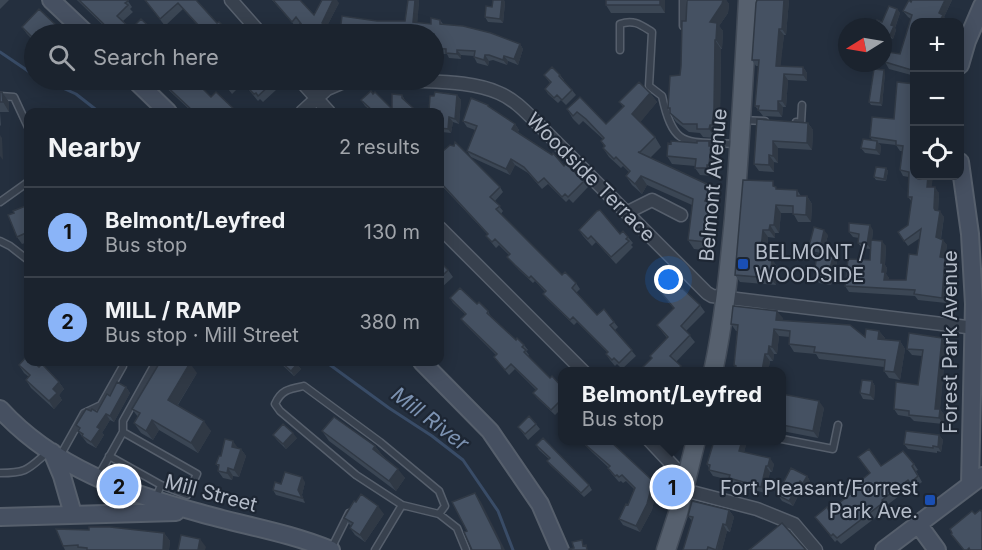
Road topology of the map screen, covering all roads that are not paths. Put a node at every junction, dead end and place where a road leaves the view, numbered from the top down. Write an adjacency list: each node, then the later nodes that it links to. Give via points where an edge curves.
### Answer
1 (51, 0): 6 (street)
2 (231, 0): 7 (street)
3 (683, 0): 8 (lane)
4 (748, 0): 22 (main road, Belmont Avenue)
5 (982, 6): 10 (street)
6 (76, 24)
7 (252, 24)
8 (682, 32)
9 (620, 50): 25 (lane, via 620,24 637,22 652,32 648,86 662,96 675,134 688,141)
10 (964, 51)
11 (444, 83): 29 (street, Woodside Terrace, via 473,86 505,96)
12 (145, 90): 18 (street)
13 (309, 90): 16 (street)
14 (326, 90): 16 (street)
15 (0, 96): 21 (lane, via 14,97)
16 (316, 98): 19 (street); 20 (street)
17 (802, 105): 24 (lane, via 801,123)
18 (164, 108)
19 (306, 108)
20 (325, 108)
21 (24, 118)
22 (741, 119): 23 (lane); 25 (main road, Belmont Avenue)
23 (777, 121)
24 (789, 122)
25 (740, 144): 34 (main road, Belmont Avenue)
26 (962, 180): 35 (street, Forest Park Avenue)
27 (24, 185): 28 (lane)
28 (0, 202)
29 (628, 212): 30 (street, via 652,200); 34 (street, Woodside Terrace, via 707,293)
30 (681, 215)
31 (444, 232): 39 (street)
32 (0, 241): 33 (lane)
33 (24, 257)
34 (727, 299): 35 (street, Woodside Terrace); 40 (main road, Belmont Avenue)
35 (975, 328): 51 (street, Forest Park Avenue)
36 (123, 366): 47 (lane, via 101,405 84,413)
37 (154, 366): 43 (lane, via 123,421)
38 (426, 366): 64 (street, via 490,430 540,504)
39 (579, 367)
40 (714, 367)
41 (0, 409): 47 (street, Mill Street, via 28,436)
42 (838, 425): 44 (lane, via 833,449)
43 (123, 432): 48 (lane); 53 (lane, via 196,474 187,495)
44 (786, 440)
45 (653, 445): 52 (street)
46 (695, 445): 52 (main road)
47 (54, 453): 49 (lane, via 20,473); 50 (street, Mill Street); 56 (street)
48 (109, 456): 50 (lane); 53 (lane)
49 (0, 473)
50 (97, 479): 53 (street, Mill Street, via 127,492)
51 (976, 481): 60 (street)
52 (685, 484): 65 (main road); 66 (street, via 794,524)
53 (158, 493): 57 (street, Mill Street)
54 (354, 505): 61 (lane)
55 (402, 505): 58 (lane); 58 (lane, via 356,475 280,411 275,404 279,396 285,390 304,386 380,442 439,491 446,506); 62 (lane)
56 (73, 514): 57 (street); 59 (street)
57 (200, 514): 61 (street, Mill Street, via 278,532)
58 (439, 514): 63 (lane, via 457,528)
59 (0, 517)
60 (918, 524): 67 (street); 68 (street)
61 (331, 550)
62 (375, 550)
63 (466, 550)
64 (560, 550)
65 (666, 550)
66 (816, 550)
67 (884, 550)
68 (937, 550)

